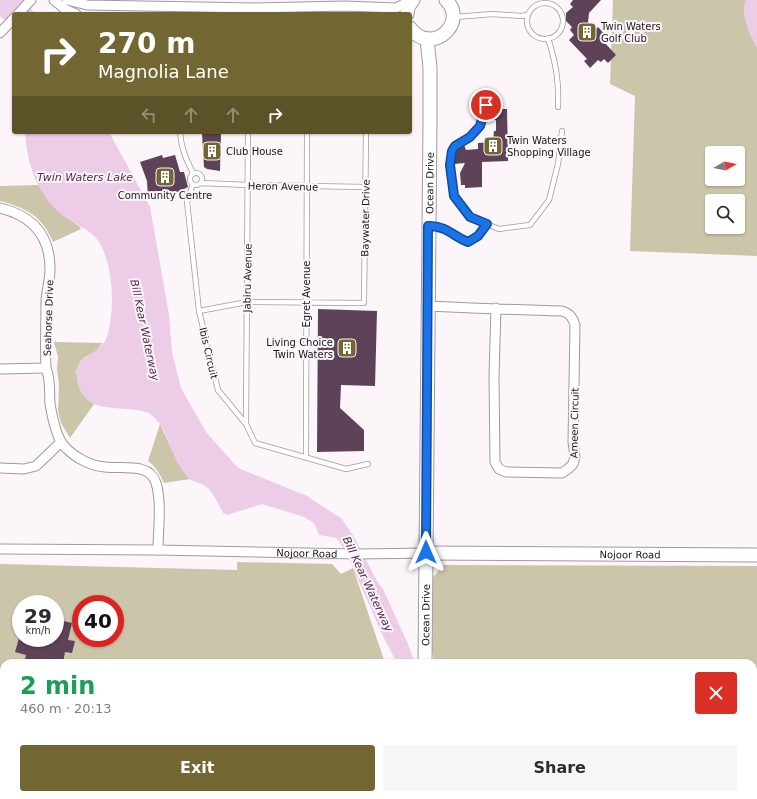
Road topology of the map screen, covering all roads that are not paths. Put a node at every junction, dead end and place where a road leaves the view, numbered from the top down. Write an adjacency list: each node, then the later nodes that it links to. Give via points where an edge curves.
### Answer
1 (31, 0): 9 (street)
2 (54, 0): 10 (street)
3 (67, 0): 8 (street, via 87,5)
4 (413, 0): 7 (street, via 396,8); 11 (street)
5 (446, 0): 13 (street, via 452,9)
6 (254, 7): 7 (street); 8 (street)
7 (344, 7)
8 (176, 10)
9 (20, 12)
10 (72, 12)
11 (407, 12)
12 (528, 15): 13 (lane); 17 (lane, via 531,32 539,38); 17 (lane, via 542,4 551,4 558,10 562,18 562,27 556,35)
13 (453, 17): 18 (street, via 448,31 442,36)
14 (12, 20): 15 (street)
15 (3, 30)
16 (412, 30): 18 (street, via 420,38)
17 (548, 38): 20 (lane, via 556,63)
18 (427, 40): 34 (street, Ocean Drive, via 430,68)
19 (486, 105): 33 (lane, via 480,126 470,137 455,146 450,165 454,196 470,217)
20 (558, 107)
21 (562, 130): 33 (lane, via 550,200 530,225 499,229)
22 (180, 134): 26 (lane, via 183,155)
23 (248, 134): 29 (lane, Jabiru Avenue)
24 (307, 134): 30 (lane, Egret Avenue)
25 (366, 134): 31 (lane, Baywater Drive)
26 (193, 173): 27 (lane, via 201,175); 28 (lane, via 190,179)
27 (201, 183): 28 (lane); 29 (lane, Heron Avenue)
28 (193, 184): 39 (lane, Ibis Circuit, via 187,202)
29 (248, 186): 30 (lane, Heron Avenue); 35 (lane, Jabiru Avenue)
30 (307, 186): 31 (lane, Heron Avenue); 36 (lane, Egret Avenue)
31 (365, 187): 36 (lane, Baywater Drive, via 364,303)
32 (0, 208): 40 (street, Seahorse Drive, via 18,214 35,226 42,235 49,254)
33 (487, 224): 34 (lane, via 478,236 468,242 438,226)
34 (428, 226): 37 (street, Ocean Drive)
35 (247, 302): 36 (lane); 39 (lane); 42 (lane, Jabiru Avenue)
36 (306, 303): 44 (lane, Egret Avenue)
37 (427, 306): 38 (street, Ameen Circuit); 49 (street, Ocean Drive)
38 (496, 308): 38 (street, Ameen Circuit, via 562,311 574,320 575,457 573,464 565,472 506,472 499,469 494,462)
39 (199, 311): 42 (lane, Ibis Circuit, via 218,390)
40 (46, 368): 41 (street); 43 (street, Seahorse Drive, via 49,376 50,404)
41 (0, 369)
42 (246, 424): 44 (lane, Ibis Circuit, via 255,443)
43 (61, 442): 46 (street, via 36,466 24,469); 48 (street, Seahorse Drive, via 73,454 88,463 104,467 136,468 148,472 156,482 159,498)
44 (306, 457): 45 (lane, Ibis Circuit, via 346,469)
45 (368, 464)
46 (0, 468)
47 (0, 549): 48 (street, Nojoor Road)
48 (158, 550): 49 (street, Nojoor Road, via 342,554)
49 (426, 552): 50 (street, Nojoor Road); 51 (street, Ocean Drive)
50 (757, 556)
51 (424, 659)

